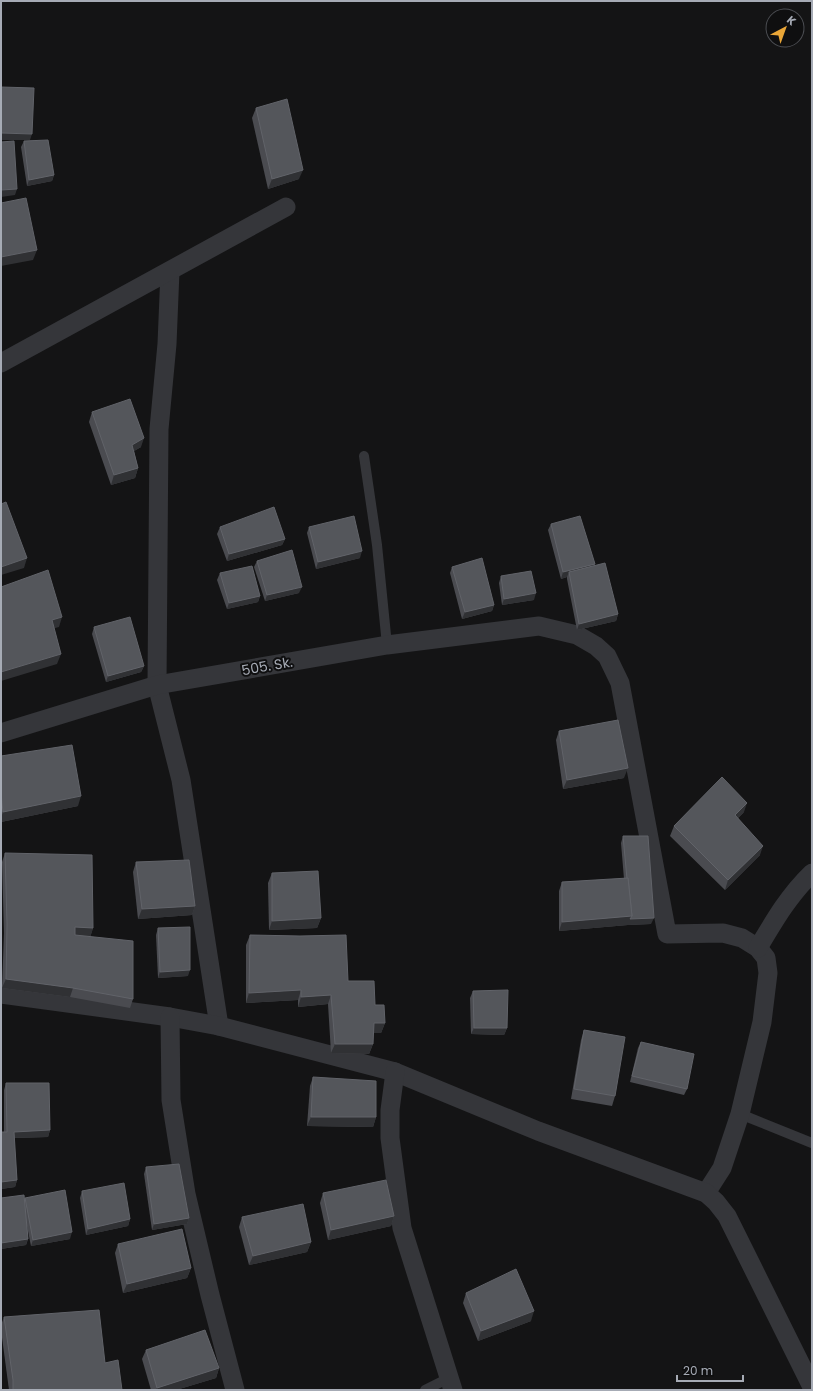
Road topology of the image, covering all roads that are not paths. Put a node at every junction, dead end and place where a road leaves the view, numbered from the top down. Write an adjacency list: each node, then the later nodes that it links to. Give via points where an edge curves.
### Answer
1 (286, 207): 2 (street)
2 (170, 271): 3 (street); 6 (street, via 167,344 159,429)
3 (1, 363)
4 (364, 456): 5 (lane, via 377,546)
5 (387, 645): 6 (street, 505. Sk.); 9 (street, 505. Sk., via 539,626 577,635 596,646 607,656 620,682 667,934 723,933 742,938)
6 (157, 684): 7 (street, 505. Sk.); 12 (street, via 182,780)
7 (1, 733)
8 (812, 873): 9 (street, via 785,904)
9 (758, 948): 14 (street, via 766,958 768,973 762,1022)
10 (1, 994): 11 (street)
11 (170, 1017): 12 (street); 19 (street, via 171,1100 186,1194)
12 (220, 1026): 13 (street)
13 (395, 1072): 16 (street, via 538,1131); 17 (street, via 390,1110 390,1138 402,1228)
14 (740, 1114): 15 (lane); 16 (street, via 722,1168)
15 (812, 1143)
16 (706, 1193): 18 (street, via 727,1216)
17 (451, 1384): 20 (lane)
18 (812, 1387)
19 (235, 1390)
20 (425, 1390)

